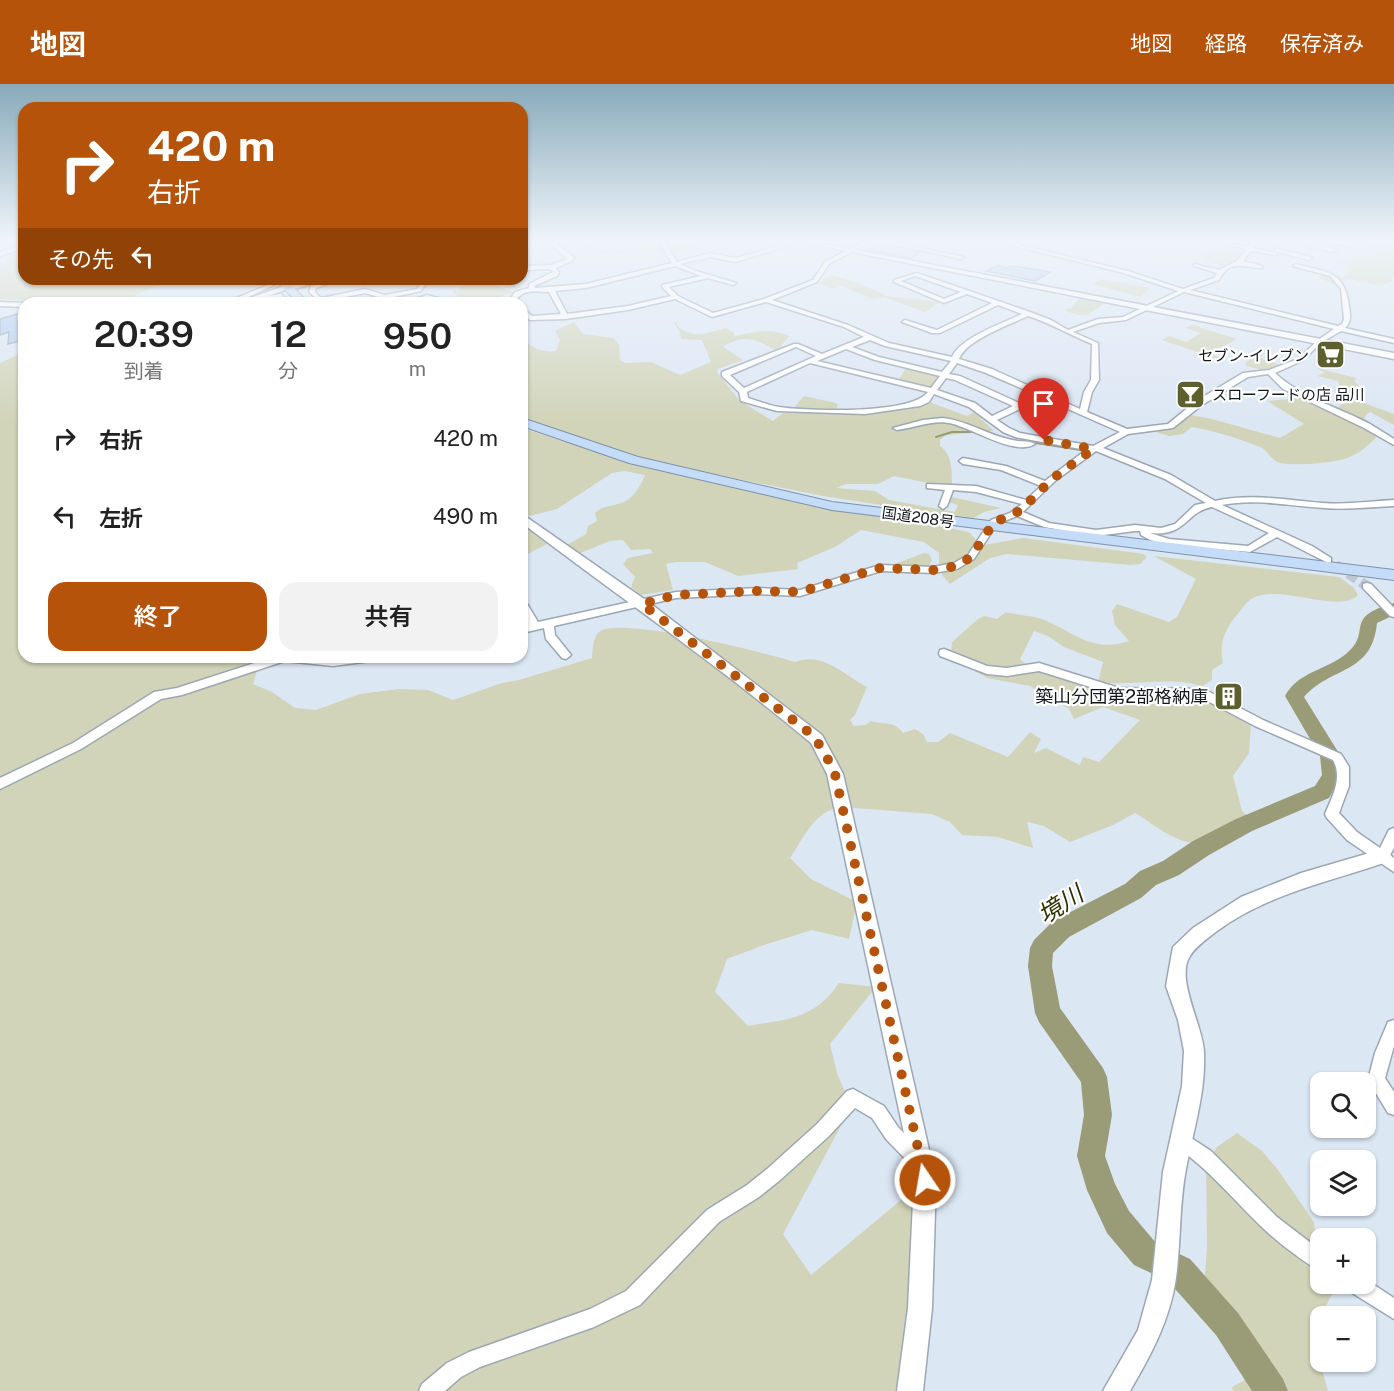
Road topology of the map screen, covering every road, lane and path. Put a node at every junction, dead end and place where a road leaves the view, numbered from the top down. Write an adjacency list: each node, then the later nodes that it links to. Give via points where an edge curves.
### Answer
1 (558, 302): 17 (street)
2 (654, 302): 17 (street)
3 (686, 302): 4 (street, via 712,315)
4 (759, 302)
5 (772, 302): 21 (street)
6 (994, 302): 11 (street)
7 (1109, 302): 14 (street)
8 (1159, 302): 14 (street)
9 (1226, 302): 19 (street)
10 (1345, 302): 19 (street, via 1347,319)
11 (997, 303): 15 (street); 18 (street, via 938,332)
12 (0, 304): 13 (street)
13 (18, 305)
14 (1145, 309): 20 (street); 22 (street)
15 (1028, 313): 20 (street); 27 (street, via 975,338 958,352)
16 (528, 316): 17 (street)
17 (566, 317)
18 (905, 322)
19 (1339, 330): 22 (street); 23 (street)
20 (1067, 332): 35 (street, via 1095,343 1095,380)
21 (870, 337): 24 (street); 27 (street, via 907,351)
22 (1320, 341): 26 (street); 29 (street, via 1300,360)
23 (1394, 341)
24 (845, 346): 25 (street); 30 (street, via 877,359)
25 (822, 356): 28 (street); 32 (street, via 796,345 726,371)
26 (1394, 356)
27 (955, 360): 30 (street); 33 (street)
28 (809, 361): 31 (street); 32 (street)
29 (1270, 372): 39 (street, via 1246,375 1170,426); 41 (street, via 1286,387)
30 (944, 375): 31 (street); 34 (street)
31 (934, 390): 32 (street, via 926,400 902,408 845,412 777,409 744,399); 36 (street, via 972,405)
32 (743, 392)
33 (1044, 395): 34 (street); 35 (street)
34 (1021, 406): 36 (street)
35 (1083, 412): 39 (street)
36 (993, 419): 40 (street, via 1006,430)
37 (528, 424): 53 (highway, 国道208号, via 634,460 832,506)
38 (897, 428): 40 (street, via 948,420 1004,442)
39 (1126, 432): 42 (street)
40 (1044, 440): 42 (street)
41 (1394, 443)
42 (1092, 450): 44 (street); 49 (street, via 1168,477)
43 (963, 461): 44 (street, via 1003,468)
44 (1047, 485): 47 (street)
45 (930, 486): 46 (street)
46 (950, 487): 47 (street, via 976,489); 50 (street)
47 (1028, 503): 51 (street)
48 (1394, 503): 49 (street, via 1326,506 1255,499)
49 (1213, 504): 54 (street, via 1198,507 1178,526 1161,531); 55 (street)
50 (943, 506)
51 (1016, 512): 53 (street, via 994,522); 54 (street, via 1047,525 1096,533)
52 (528, 522): 59 (street)
53 (992, 527): 57 (highway, 国道208号); 59 (street, via 971,557 945,569 880,568 800,592 676,595)
54 (1135, 528): 55 (street, via 1168,542 1250,549)
55 (1275, 534): 56 (street)
56 (1328, 560)
57 (1394, 575)
58 (1367, 586): 60 (street)
59 (642, 604): 62 (street); 74 (street, via 817,739 828,759 835,774)
60 (1390, 610)
61 (528, 615): 63 (street)
62 (549, 624): 63 (street); 66 (street, via 550,636)
63 (535, 627): 64 (street)
64 (528, 628)
65 (944, 653): 70 (street, via 990,671 1004,673 1039,667 1119,692 1200,692 1337,756 1343,767 1342,786 1332,814 1358,841)
66 (566, 656)
67 (267, 663): 68 (street, via 158,695 77,746)
68 (0, 784)
69 (1394, 834): 70 (street)
70 (1390, 860): 73 (street, via 1316,875 1252,901 1214,920 1180,952 1176,986 1194,1051)
71 (1394, 1028): 72 (street, via 1376,1080)
72 (1394, 1107)
73 (1182, 1141): 75 (street, via 1201,1152 1264,1219); 80 (street, via 1174,1172 1164,1269 1149,1335)
74 (921, 1163): 78 (street, via 878,1112 853,1097 773,1175 712,1216 633,1298 594,1317 476,1359 454,1370); 79 (street, via 925,1180 923,1256)
75 (1310, 1254)
76 (1371, 1294): 77 (street)
77 (1394, 1309)
78 (429, 1391)
79 (910, 1391)
80 (1116, 1391)

